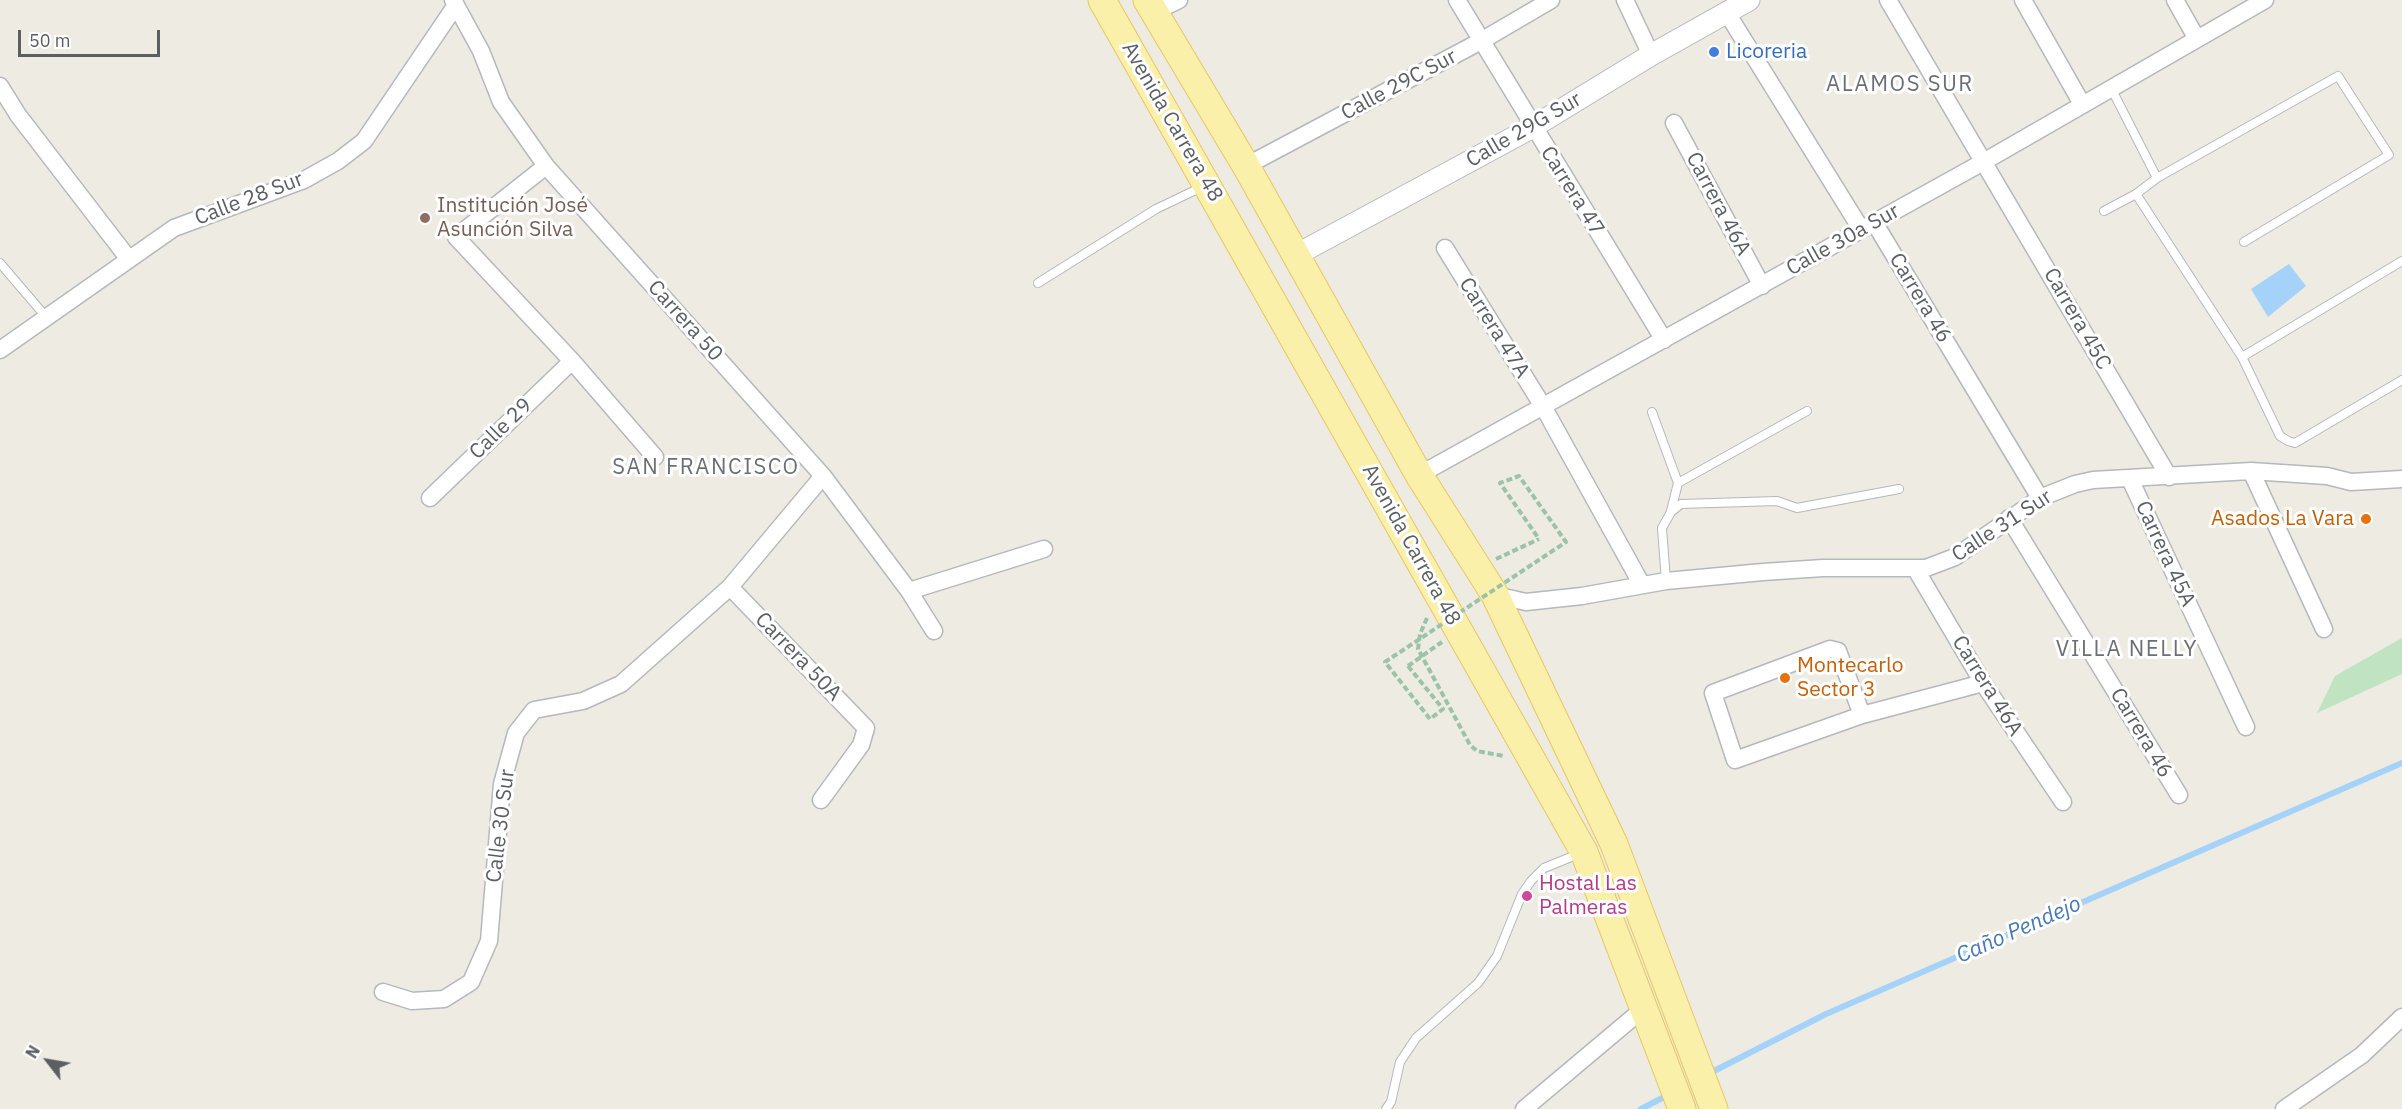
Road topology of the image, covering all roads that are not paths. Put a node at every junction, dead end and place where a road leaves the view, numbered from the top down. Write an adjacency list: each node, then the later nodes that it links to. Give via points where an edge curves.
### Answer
1 (1102, 0): 26 (main road, Avenida Carrera 48)
2 (1179, 0): 12 (street)
3 (1457, 0): 15 (street, Carrera 47)
4 (1551, 0): 15 (street, Calle 29C Sur)
5 (1625, 0): 16 (street)
6 (1749, 0): 13 (street, Calle 29G Sur)
7 (1888, 0): 22 (street)
8 (2023, 0): 19 (street)
9 (2175, 0): 14 (street)
10 (2265, 0): 14 (street, Calle 30a Sur)
11 (455, 3): 23 (street, Carrera 50, via 481,51 501,102); 33 (street, Calle 28 Sur, via 364,141 304,180 174,228)
12 (1150, 6): 24 (main road, Avenida Carrera 48)
13 (1726, 13): 16 (street, Calle 29G Sur); 29 (street, Carrera 46)
14 (2197, 39): 18 (street, Calle 30a Sur)
15 (1481, 41): 21 (street, Carrera 47); 24 (street, Calle 29C Sur)
16 (1652, 55): 21 (street, Calle 29G Sur)
17 (0, 86): 33 (street)
18 (2111, 88): 19 (street, Calle 30a Sur); 25 (lane)
19 (2082, 104): 22 (street, Calle 30a Sur)
20 (1674, 123): 37 (street, Carrera 46A)
21 (1533, 127): 32 (street, Calle 29G Sur); 39 (street, Carrera 47)
22 (1985, 160): 29 (street, Calle 30a Sur); 51 (street, Carrera 45C)
23 (546, 166): 42 (street, via 456,237); 50 (street, Carrera 50)
24 (1246, 166): 32 (main road, Avenida Carrera 48)
25 (2157, 178): 27 (lane); 30 (lane, via 2338,76 2389,155)
26 (1207, 184): 36 (lane, via 1156,209); 75 (main road, Avenida Carrera 48)
27 (2136, 194): 28 (lane); 41 (lane)
28 (2104, 210)
29 (1868, 226): 37 (street, Calle 30a Sur); 57 (street, Carrera 46)
30 (2244, 242)
31 (1444, 248): 44 (street, Carrera 47A)
32 (1296, 255): 49 (main road, Avenida Carrera 48)
33 (128, 258): 38 (street, Calle 28 Sur)
34 (2402, 261): 41 (lane)
35 (0, 262): 38 (lane)
36 (1038, 283)
37 (1762, 286): 39 (street, Calle 30a Sur)
38 (47, 319): 40 (street, Calle 28 Sur)
39 (1664, 340): 44 (street, Calle 30a Sur)
40 (0, 351)
41 (2242, 357): 43 (lane, via 2280,436 2295,443)
42 (572, 361): 47 (street); 56 (street, Calle 29)
43 (2402, 380)
44 (1544, 408): 49 (street, Calle 30a Sur); 63 (street, Carrera 47A)
45 (1807, 411): 54 (lane)
46 (1652, 412): 54 (lane)
47 (655, 457)
48 (2250, 471): 51 (street, Calle 31 Sur); 53 (street, Calle 31 Sur, via 2327,476 2351,482); 67 (street)
49 (1419, 475): 66 (main road, Avenida Carrera 48)
50 (823, 476): 64 (street, Calle 30 Sur); 65 (street, Carrera 50)
51 (2169, 477): 52 (street, Calle 31 Sur)
52 (2130, 479): 57 (street, Calle 31 Sur, via 2075,484); 71 (street, Carrera 45A)
53 (2402, 479)
54 (1678, 483): 58 (lane)
55 (1899, 489): 58 (lane, via 1797,508 1778,501 1681,504)
56 (430, 498)
57 (2040, 498): 59 (street, Calle 31 Sur)
58 (1671, 512): 62 (lane, via 1662,528)
59 (2009, 518): 61 (street, Calle 31 Sur, via 1946,562); 72 (street, Carrera 46)
60 (1044, 549): 65 (street)
61 (1915, 568): 62 (street, Calle 31 Sur, via 1823,568); 69 (street, Carrera 46A)
62 (1666, 581): 63 (street, Calle 31 Sur)
63 (1642, 585): 66 (street, Calle 31 Sur, via 1526,602)
64 (730, 587): 73 (street, Carrera 50A, via 866,728 861,745); 76 (street, Calle 30 Sur, via 621,684 583,701 534,710 516,733 502,784 489,941 471,982 444,999 412,1001)
65 (909, 591): 68 (street, Carrera 50)
66 (1495, 595): 79 (main road, Avenida Carrera 48, via 1614,844)
67 (2324, 629)
68 (934, 631)
69 (1983, 683): 70 (street); 74 (street, Carrera 46A)
70 (1862, 714): 70 (street, via 1838,651 1830,649 1713,693 1734,760)
71 (2246, 727)
72 (2179, 795)
73 (821, 800)
74 (2062, 802)
75 (1584, 852): 78 (main road, Avenida Carrera 48); 80 (lane, via 1544,868 1531,881 1497,956 1484,974 1416,1038 1400,1062)
76 (383, 992)
77 (2402, 1017): 83 (street, via 2362,1055)
78 (1647, 1018): 81 (street); 82 (main road, Avenida Carrera 48)
79 (1713, 1106)
80 (1386, 1109)
81 (1524, 1109)
82 (1682, 1109)
83 (2284, 1109)

